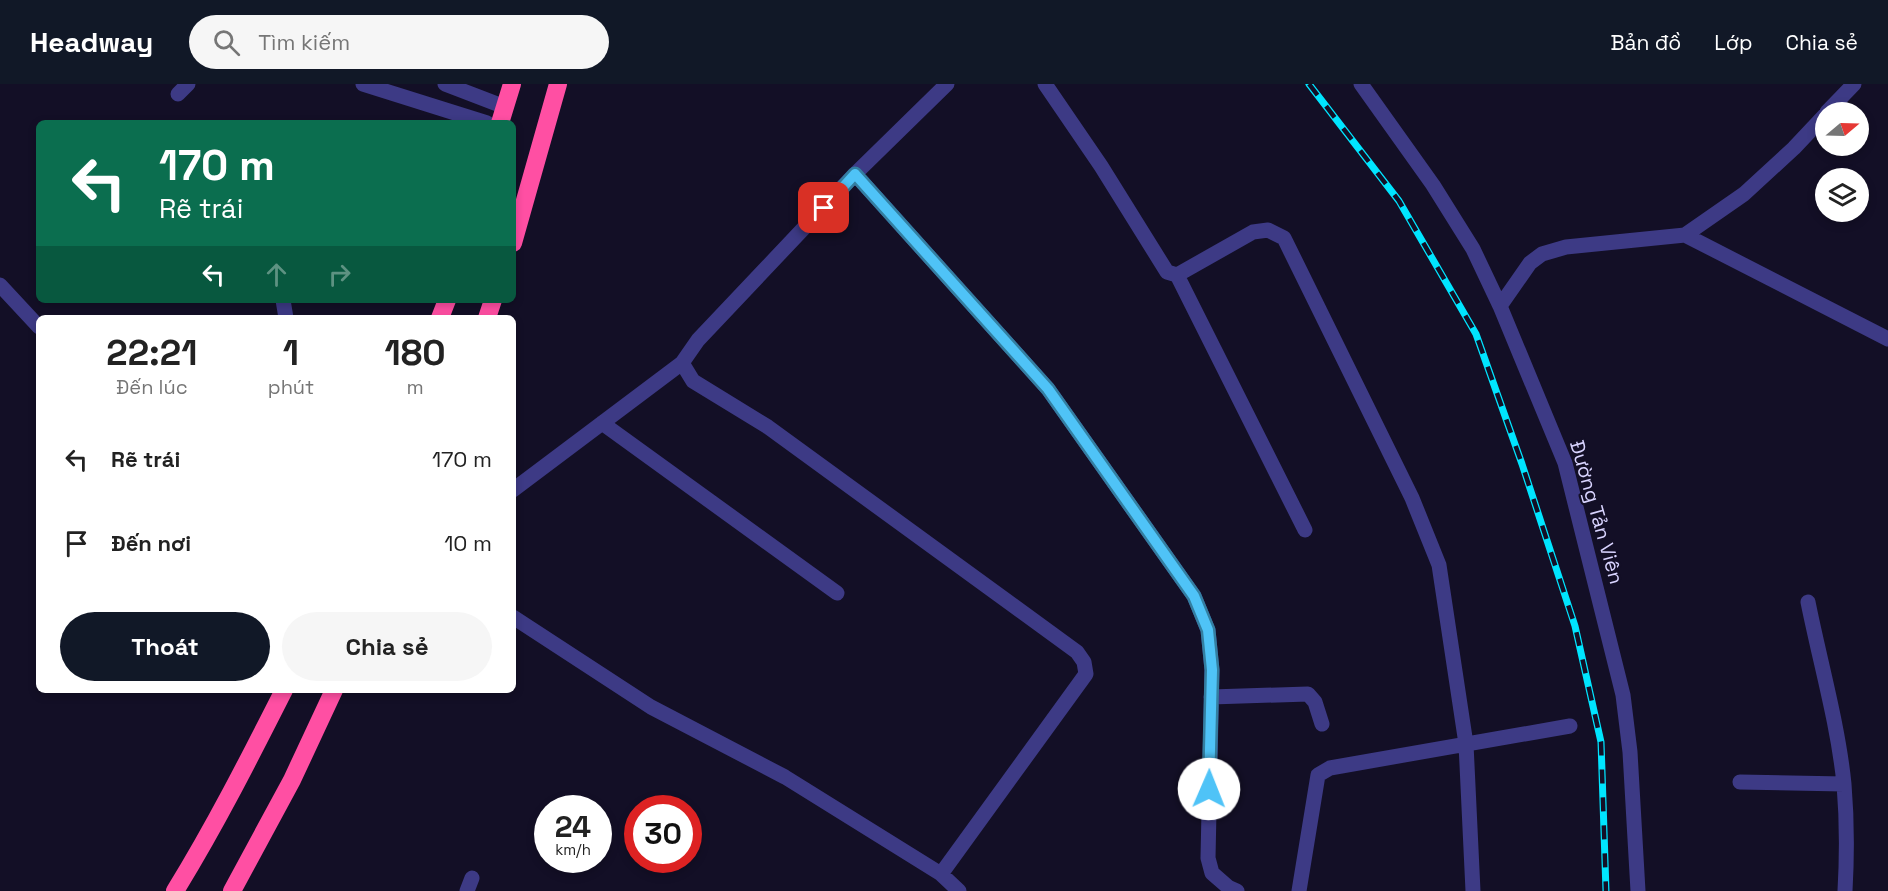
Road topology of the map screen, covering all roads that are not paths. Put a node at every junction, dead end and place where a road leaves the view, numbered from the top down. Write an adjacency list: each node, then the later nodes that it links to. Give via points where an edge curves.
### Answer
1 (363, 84): 11 (street)
2 (445, 84): 10 (street)
3 (512, 84): 10 (highway)
4 (558, 84): 14 (highway)
5 (947, 84): 13 (street)
6 (1045, 84): 16 (street, via 1167,272)
7 (1361, 84): 18 (street, Đường Tản Viên, via 1433,185 1473,249)
8 (1854, 84): 9 (street)
9 (1837, 102)
10 (503, 115)
11 (477, 120)
12 (1815, 125): 15 (street, via 1744,194)
13 (855, 174): 21 (street, via 698,340); 30 (street, via 1048,389 1194,596 1208,630)
14 (516, 232)
15 (1685, 236): 18 (street, via 1566,247 1542,254 1530,263); 20 (street)
16 (1177, 275): 24 (street); 33 (street, via 1253,232 1268,230 1284,238 1412,498 1439,565)
17 (0, 285): 19 (street)
18 (1500, 306): 43 (street, Đường Tản Viên, via 1565,463 1623,695)
19 (36, 324)
20 (1888, 339)
21 (682, 363): 22 (street); 36 (street, via 693,381 768,427 1077,652 1084,662 1086,674)
22 (602, 423): 23 (street); 25 (street)
23 (516, 488)
24 (1305, 530)
25 (837, 592)
26 (1808, 602): 35 (street)
27 (516, 619): 36 (street, via 651,707 784,777)
28 (283, 693): 37 (highway, via 252,756)
29 (333, 693): 38 (highway, via 292,780)
30 (1211, 697): 31 (street, via 1308,694); 40 (street, via 1208,858 1212,873)
31 (1322, 724)
32 (1570, 726): 33 (street)
33 (1466, 744): 41 (street, via 1330,768 1318,775); 42 (street)
34 (1740, 782): 35 (street)
35 (1844, 784): 44 (street)
36 (941, 874): 39 (street)
37 (175, 891)
38 (232, 891)
39 (959, 891)
40 (1237, 891)
41 (1299, 891)
42 (1473, 891)
43 (1638, 891)
44 (1845, 891)

